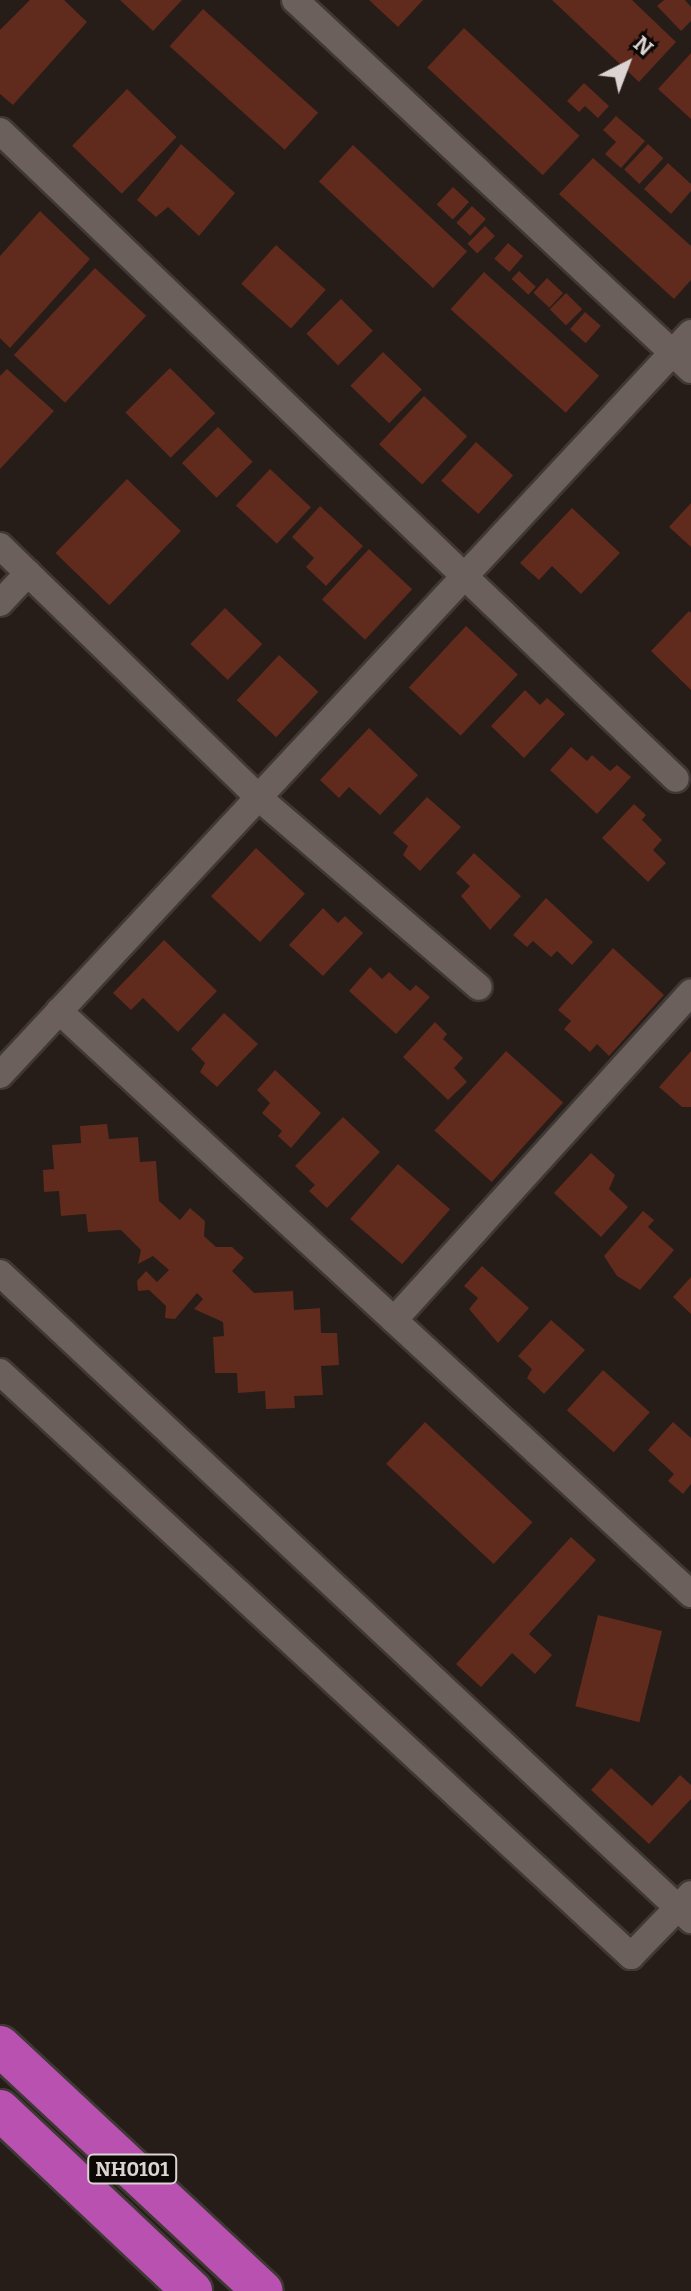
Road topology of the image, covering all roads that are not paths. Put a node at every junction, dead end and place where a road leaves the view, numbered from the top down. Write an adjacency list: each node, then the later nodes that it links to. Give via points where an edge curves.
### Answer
1 (295, 0): 4 (street)
2 (0, 131): 7 (street)
3 (691, 333): 4 (street)
4 (682, 361): 7 (street)
5 (0, 546): 6 (street)
6 (28, 573): 8 (street); 10 (street)
7 (462, 578): 9 (street); 10 (street)
8 (0, 603)
9 (676, 779)
10 (258, 797): 11 (street); 13 (street)
11 (479, 987)
12 (691, 993): 16 (street)
13 (59, 1011): 14 (street); 16 (street)
14 (0, 1075)
15 (0, 1273): 19 (street)
16 (394, 1320): 18 (street)
17 (0, 1372): 19 (street, via 631,1956)
18 (691, 1594)
19 (687, 1908)
20 (0, 2046): 23 (highway, NH0101)
21 (0, 2110): 22 (highway, NH0101)
22 (192, 2291)
23 (263, 2291)

